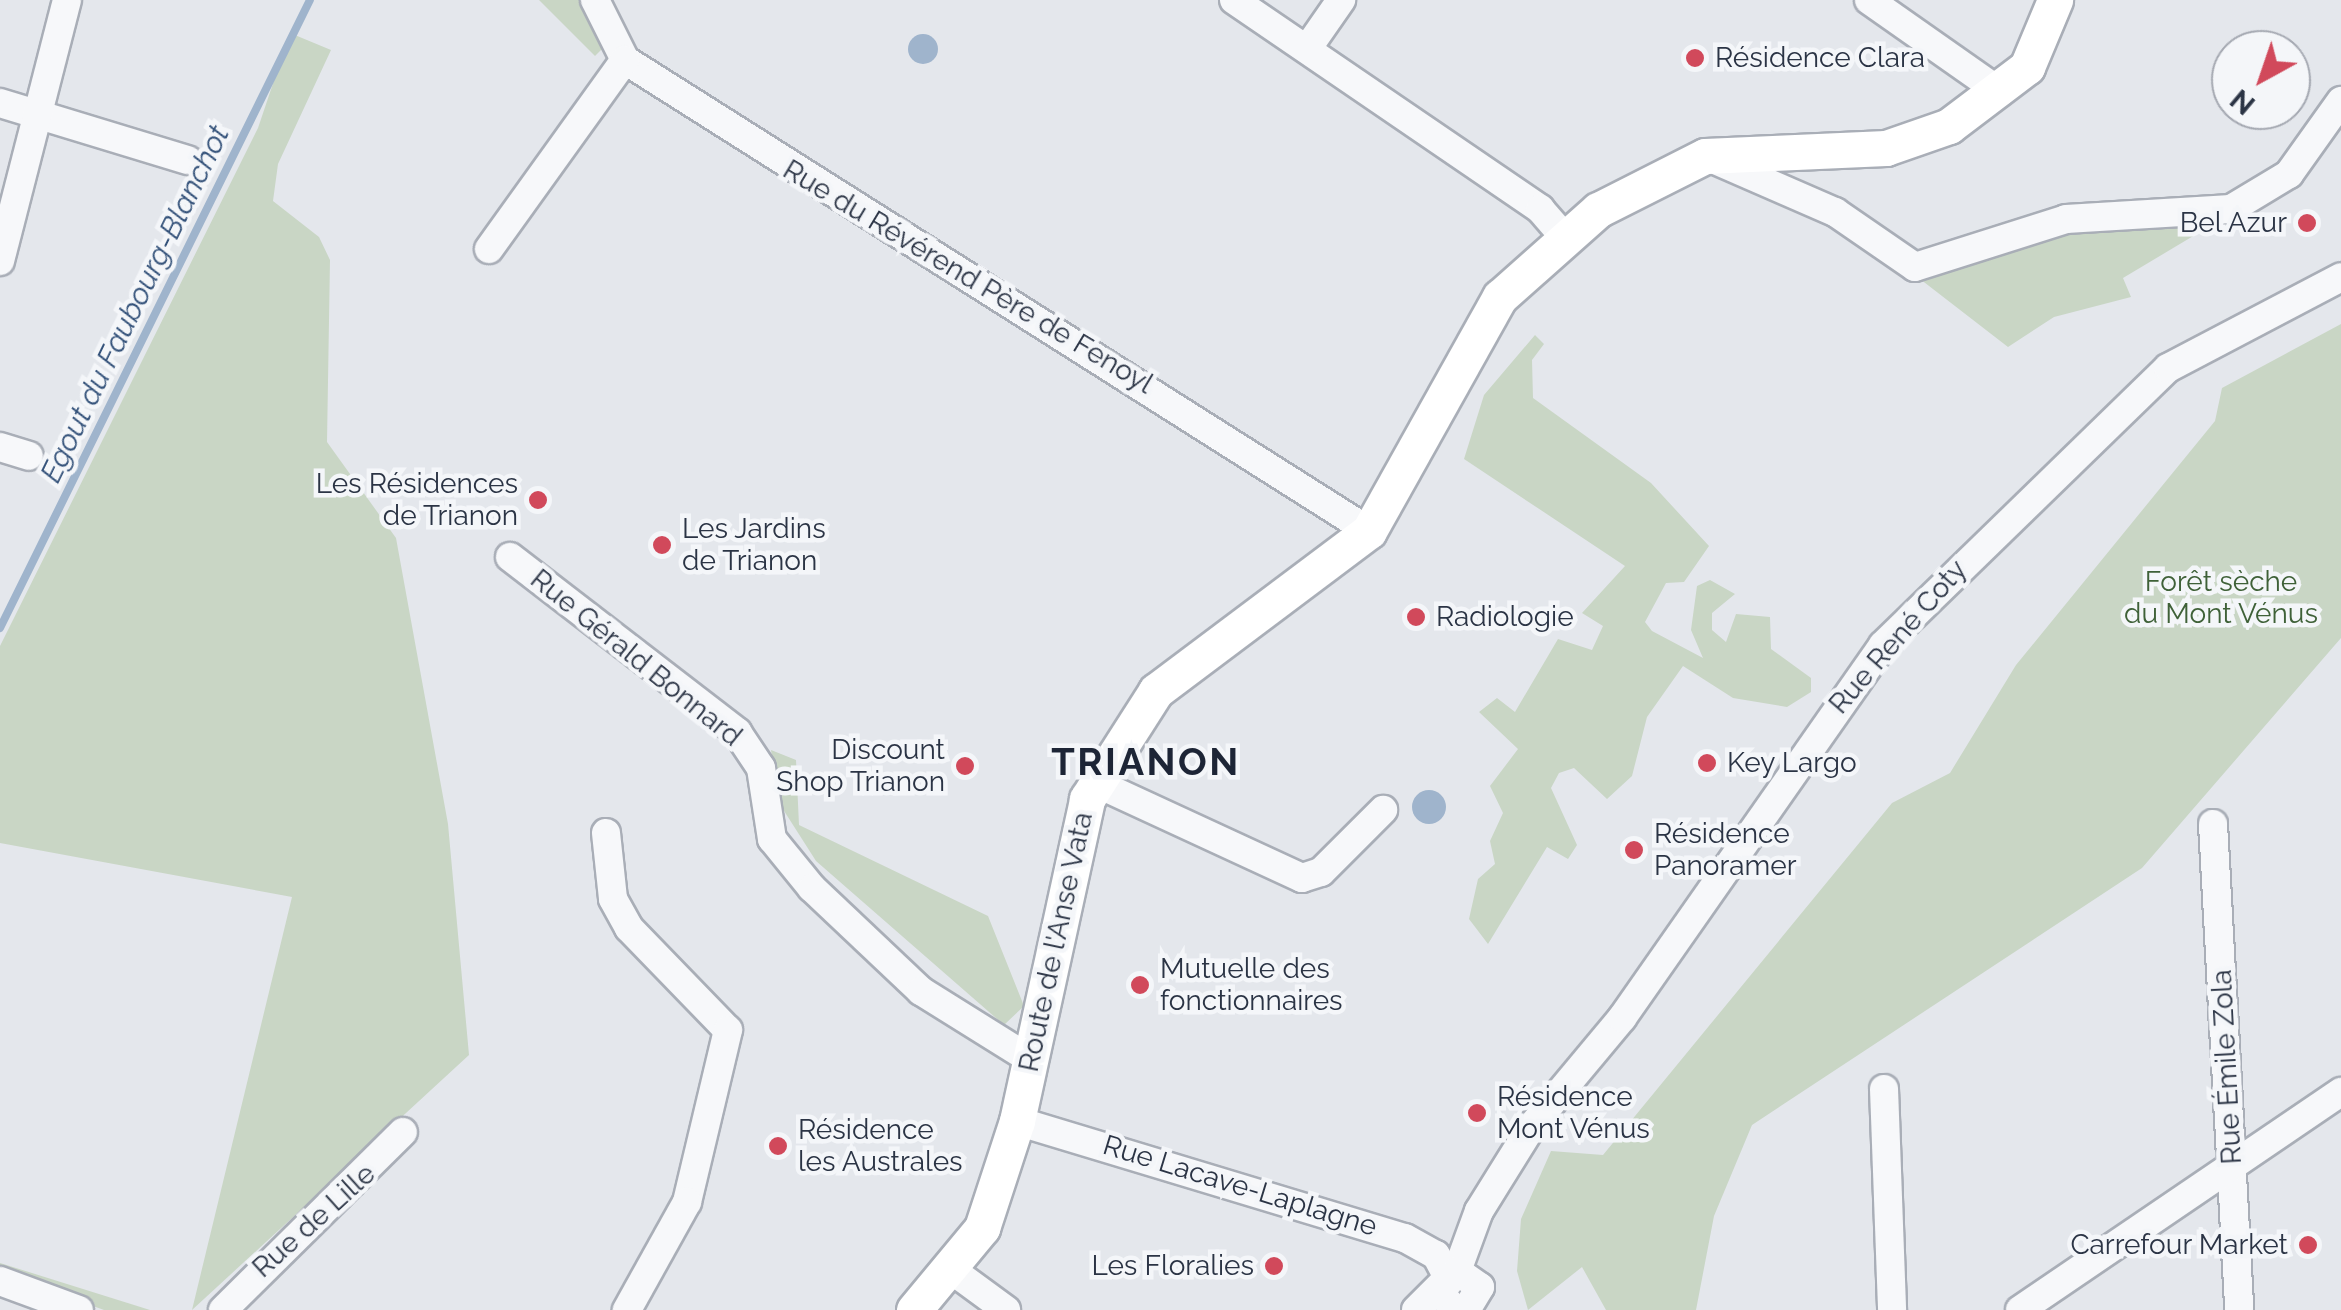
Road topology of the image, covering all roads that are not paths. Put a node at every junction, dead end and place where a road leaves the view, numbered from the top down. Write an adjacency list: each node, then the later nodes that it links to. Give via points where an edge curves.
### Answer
1 (67, 0): 12 (street)
2 (595, 0): 8 (street)
3 (1234, 0): 7 (street)
4 (1342, 0): 7 (street)
5 (1869, 0): 9 (street)
6 (2055, 0): 9 (main road, Route de l'Anse Vata, via 2040,45)
7 (1306, 50): 15 (street, via 1540,210)
8 (625, 60): 16 (street); 21 (street, Rue du Révérend Père de Fenoyl)
9 (2000, 92): 13 (main road, Route de l'Anse Vata, via 1949,126 1886,148)
10 (2341, 102): 13 (street, via 2289,174 2231,208 2066,219 1915,267 1834,212)
11 (0, 103): 12 (street)
12 (36, 113): 14 (street); 17 (street)
13 (1705, 156): 15 (main road, Route de l'Anse Vata, via 1629,188)
14 (188, 160)
15 (1564, 237): 21 (main road, Route de l'Anse Vata, via 1490,312)
16 (490, 249)
17 (0, 261)
18 (2341, 276): 33 (street, Rue René Coty, via 2168,368 1884,645 1622,1018 1532,1126)
19 (0, 447): 20 (street)
20 (29, 456)
21 (1369, 530): 23 (main road, Route de l'Anse Vata, via 1156,691)
22 (510, 556): 27 (street, Rue Gérald Bonnard, via 736,732 761,768 772,838 812,888 921,991)
23 (1094, 782): 24 (street, via 1302,878 1321,872); 27 (main road, Route de l'Anse Vata)
24 (1383, 810)
25 (2213, 824): 32 (street, Rue Émile Zola)
26 (606, 834): 40 (street, via 613,899 629,928 728,1030 687,1202)
27 (1030, 1060): 30 (main road, Route de l'Anse Vata)
28 (1884, 1089): 44 (street)
29 (2341, 1092): 32 (street)
30 (1017, 1121): 34 (street, Rue Lacave-Laplagne, via 1251,1184); 35 (main road, Route de l'Anse Vata, via 982,1228)
31 (403, 1132): 39 (street, Rue de Lille)
32 (2233, 1164): 45 (street); 46 (street, Rue Émile Zola)
33 (1484, 1206): 34 (street, via 1446,1241); 37 (street, Rue René Coty)
34 (1425, 1246): 37 (street)
35 (953, 1271): 41 (main road, Route de l'Anse Vata); 42 (street)
36 (0, 1281): 38 (street)
37 (1463, 1298): 43 (street)
38 (79, 1310)
39 (223, 1310)
40 (627, 1310)
41 (914, 1310)
42 (1006, 1310)
43 (1416, 1310)
44 (1892, 1310)
45 (2020, 1310)
46 (2239, 1310)

